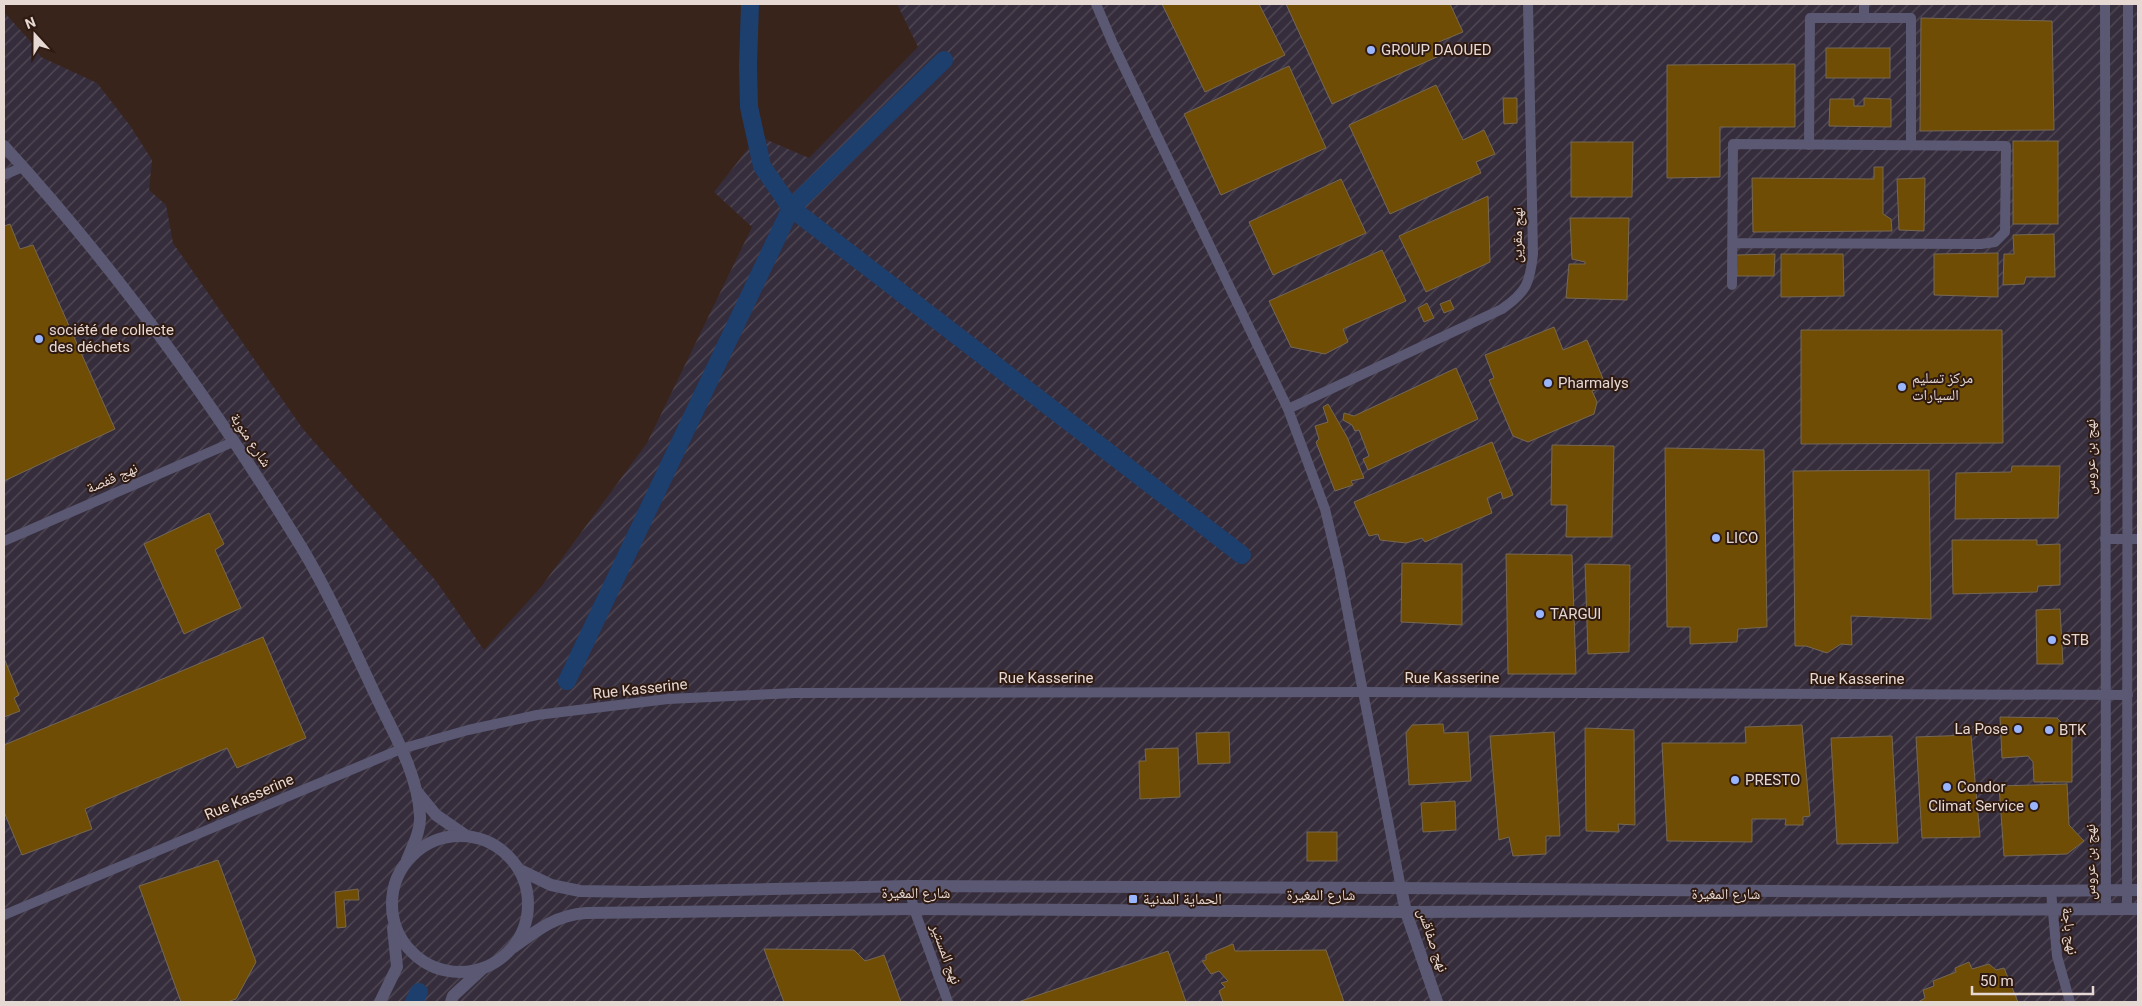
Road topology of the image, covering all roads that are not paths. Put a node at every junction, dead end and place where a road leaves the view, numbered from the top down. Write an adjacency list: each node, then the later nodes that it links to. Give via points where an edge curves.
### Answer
1 (1096, 4): 14 (lane)
2 (1528, 4): 14 (lane, نهج مقرين, via 1533,254 1526,289 1502,309)
3 (1864, 4): 6 (lane)
4 (2105, 4): 16 (lane, نهج بن عروس)
5 (2128, 4): 17 (lane)
6 (1864, 18): 7 (lane, via 1810,18); 8 (lane, via 1912,18)
7 (1809, 144): 8 (lane); 12 (lane, via 1733,144)
8 (1911, 145): 12 (lane, via 2006,146 2006,232 1995,242 1981,244)
9 (4, 146): 10 (street, شارع منوبة)
10 (22, 167): 11 (lane); 15 (street, شارع منوبة, via 102,262 180,364)
11 (4, 175)
12 (1732, 242): 13 (lane)
13 (1732, 285)
14 (1288, 409): 20 (lane, via 1325,509)
15 (233, 442): 19 (lane, نهج قفصة); 23 (street, شارع منوبة, via 293,532 320,580)
16 (2105, 539): 17 (lane); 21 (lane, نهج بن عروس)
17 (2127, 539): 18 (lane); 22 (lane)
18 (2138, 540)
19 (4, 541)
20 (1362, 692): 21 (lane, Rue Kasserine); 23 (lane, Rue Kasserine, via 804,693 668,699 537,715); 29 (lane)
21 (2105, 695): 22 (lane, Rue Kasserine); 30 (lane, نهج بن عروس)
22 (2128, 695): 31 (lane)
23 (401, 749): 24 (street, شارع منوبة); 39 (lane, Rue Kasserine)
24 (414, 786): 25 (street, via 436,815); 26 (street, via 419,829)
25 (465, 835): 26 (street, via 443,837 423,846); 27 (street, via 488,840 507,853)
26 (407, 860): 36 (street, via 394,884)
27 (522, 871): 28 (street, شارع المغيرة, via 551,886 580,891); 40 (street, via 529,897 527,924)
28 (909, 886): 29 (street, شارع المغيرة); 33 (lane, نهج المستير)
29 (1400, 888): 32 (street, شارع المغيرة); 38 (street, نهج صفاقس)
30 (2105, 890): 31 (street, شارع المغيرة); 32 (street, شارع المغيرة); 37 (lane, نهج بن عروس)
31 (2133, 890): 35 (lane)
32 (2051, 891): 34 (lane, نهج باجة)
33 (914, 909): 38 (street, شارع المغيرة); 40 (street, شارع المغيرة, via 571,914 555,919); 44 (lane, نهج المستير)
34 (2052, 909): 37 (street, شارع المغيرة); 38 (street, شارع المغيرة); 46 (lane, نهج باجة, via 2057,956)
35 (2133, 909): 37 (street, شارع المغيرة)
36 (391, 910): 41 (street, via 398,934 412,954 432,967 456,973); 42 (street, via 397,967)
37 (2106, 910)
38 (1406, 912): 45 (street, نهج صفاقس)
39 (4, 915)
40 (514, 947): 41 (street, via 499,961)
41 (481, 970): 43 (street)
42 (380, 1002)
43 (450, 1002)
44 (948, 1002)
45 (1437, 1002)
46 (2070, 1002)

